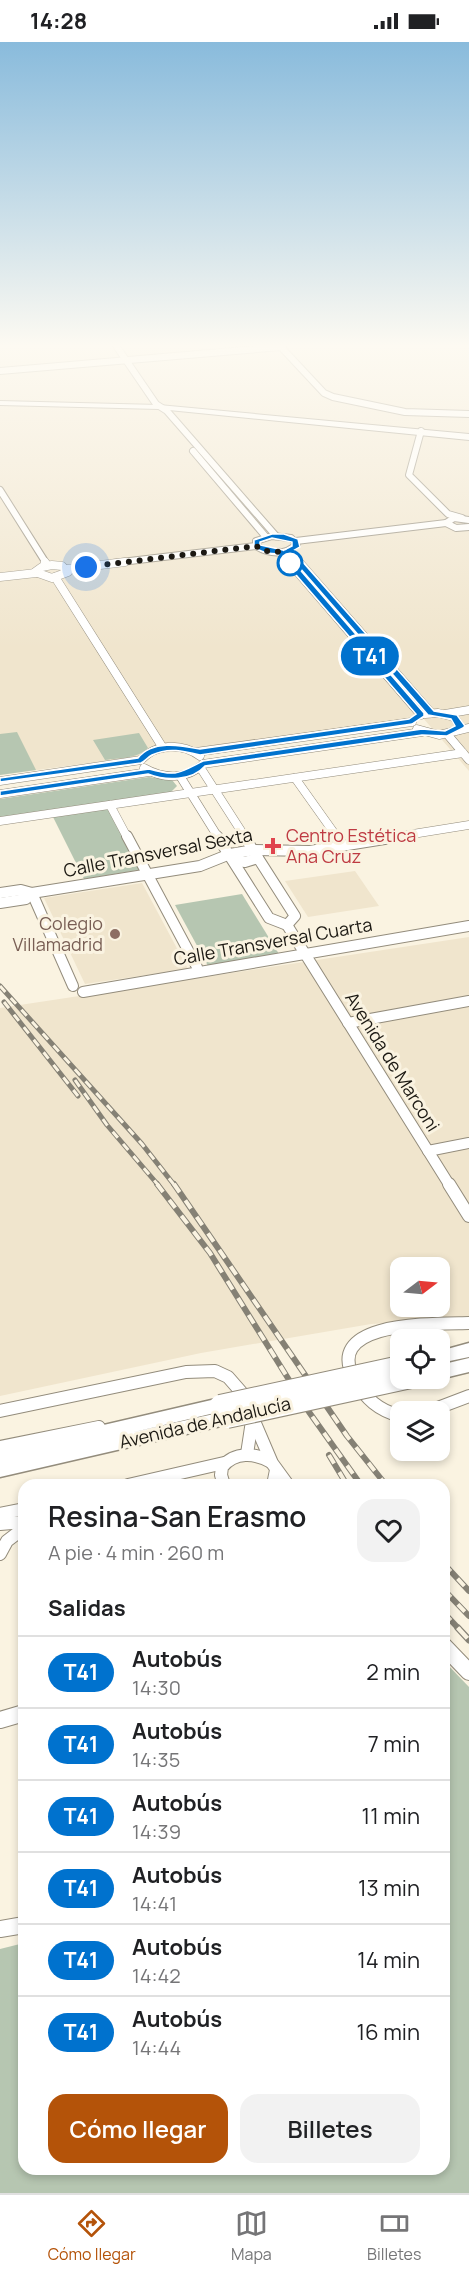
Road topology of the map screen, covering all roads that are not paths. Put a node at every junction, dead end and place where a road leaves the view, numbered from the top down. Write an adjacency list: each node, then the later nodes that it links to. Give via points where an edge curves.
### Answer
1 (192, 447): 8 (street)
2 (196, 447): 7 (street)
3 (416, 447): 5 (street, via 409,475)
4 (0, 490): 12 (street)
5 (448, 521): 6 (street); 6 (street, via 460,528); 9 (street)
6 (468, 524)
7 (276, 536): 8 (street); 9 (street)
8 (266, 537): 10 (street, via 256,541)
9 (296, 541): 11 (street, via 296,547)
10 (256, 546): 11 (street, via 266,551); 13 (street)
11 (285, 551): 18 (street); 20 (street)
12 (47, 565): 13 (street); 14 (street)
13 (67, 569): 16 (street, via 66,574)
14 (36, 573): 15 (street); 16 (street)
15 (0, 577)
16 (55, 578): 26 (street)
17 (469, 710): 19 (street)
18 (431, 713): 19 (street); 20 (street)
19 (444, 714): 23 (street, via 459,721)
20 (421, 715): 21 (street)
21 (412, 722): 24 (street); 27 (street)
22 (469, 728): 23 (street)
23 (458, 729): 25 (street)
24 (422, 732): 25 (street); 31 (street)
25 (447, 734): 28 (street)
26 (163, 748): 27 (street); 29 (street)
27 (196, 752): 31 (street, via 202,758)
28 (463, 753): 30 (street); 34 (street)
29 (141, 760): 32 (street); 35 (street)
30 (469, 760)
31 (202, 766): 33 (street); 36 (street)
32 (149, 772): 33 (street); 38 (street)
33 (180, 776): 37 (street)
34 (295, 778): 36 (street); 42 (street)
35 (0, 780)
36 (215, 790): 37 (street); 43 (street)
37 (190, 793): 39 (street); 44 (street)
38 (0, 794)
39 (110, 805): 40 (street); 45 (street)
40 (0, 821)
41 (469, 825): 42 (street, Calle Transversal Sexta)
42 (342, 845): 43 (street, Calle Transversal Sexta, via 296,852)
43 (254, 850): 44 (street, via 237,843); 44 (street, via 249,861); 49 (street, via 295,916)
44 (230, 854): 45 (street, Calle Transversal Sexta, via 200,866); 49 (street, via 269,918)
45 (148, 875): 47 (street, Calle Transversal Sexta); 52 (street)
46 (0, 893): 47 (street, Calle Transversal Sexta)
47 (32, 893): 48 (street, Calle Transversal Sexta, via 26,899); 53 (street)
48 (0, 903)
49 (286, 925): 51 (street, Avenida de Marconi)
50 (469, 926): 51 (street, Calle Transversal Cuarta)
51 (305, 953): 54 (street, Calle Transversal Cuarta); 56 (street, Avenida de Marconi)
52 (197, 967)
53 (73, 986)
54 (83, 992)
55 (469, 1001): 56 (street)
56 (348, 1023): 58 (street, Avenida de Marconi)
57 (469, 1143): 58 (street)
58 (428, 1151): 59 (street, Avenida de Marconi)
59 (469, 1216)
60 (469, 1323): 71 (street, via 393,1328 370,1332 357,1340 348,1351 347,1365 364,1398)
61 (469, 1350): 62 (main road)
62 (450, 1355)
63 (469, 1365): 65 (main road)
64 (390, 1369): 70 (main road, Avenida de Andalucía, bridge)
65 (450, 1370)
66 (390, 1382): 70 (main road, Avenida de Andalucía, bridge)
67 (469, 1396): 68 (street)
68 (450, 1403)
69 (0, 1412): 72 (street, via 186,1372 215,1371 228,1377 242,1393)
70 (223, 1412): 73 (street, via 65,1433); 75 (main road, Avenida de Andalucía); 78 (main road, Avenida de Andalucía)
71 (390, 1414)
72 (252, 1421): 74 (street); 77 (street)
73 (0, 1447)
74 (247, 1454): 76 (street); 77 (street, via 257,1455)
75 (0, 1456)
76 (224, 1463): 79 (street); 80 (street)
77 (274, 1467): 81 (street); 82 (street)
78 (0, 1472)
79 (154, 1479)
80 (221, 1479)
81 (276, 1479)
82 (283, 1479)
83 (18, 1510): 84 (street)
84 (0, 1514)
85 (18, 1522): 86 (street)
86 (0, 1524)
87 (18, 1533): 88 (street, via 7,1541)
88 (0, 1554)
89 (450, 1652): 90 (street)
90 (469, 1672)
91 (18, 1715): 92 (street)
92 (0, 1720)
93 (18, 1926): 94 (street)
94 (0, 1929)

